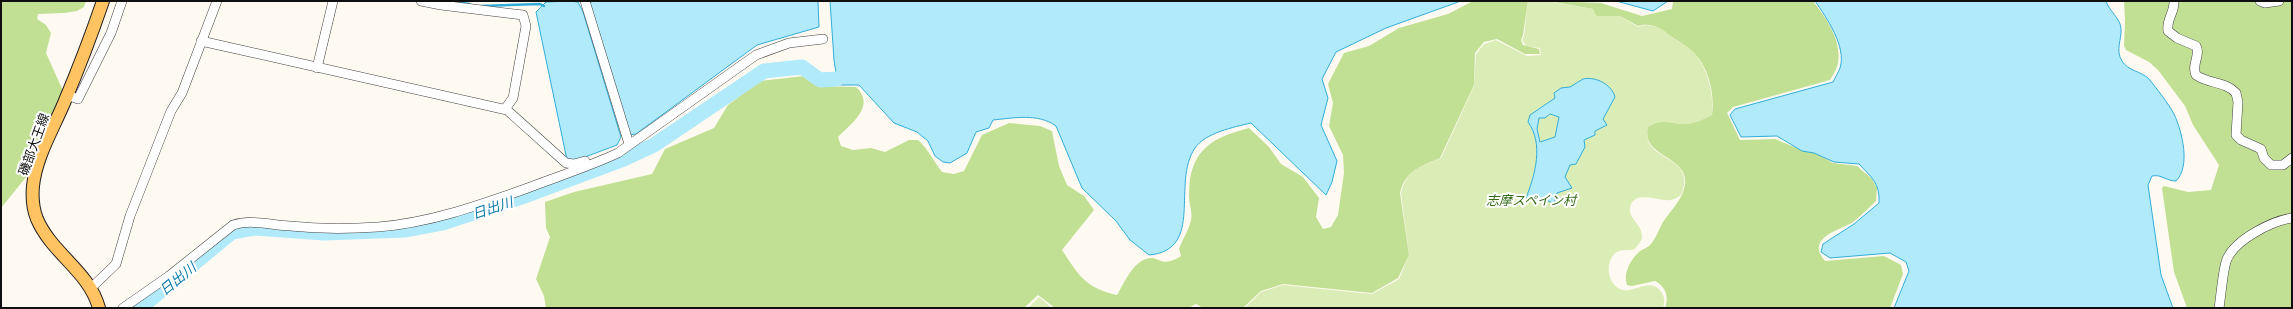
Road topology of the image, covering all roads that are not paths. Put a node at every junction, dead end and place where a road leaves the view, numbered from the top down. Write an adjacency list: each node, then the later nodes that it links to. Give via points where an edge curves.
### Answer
1 (102, 1): 13 (main road, 磯部大王線, via 83,58)
2 (122, 1): 13 (street, via 111,33 78,99)
3 (217, 1): 11 (street)
4 (333, 1): 12 (street)
5 (421, 1): 14 (street, via 523,15 526,26 513,98)
6 (586, 1): 15 (street)
7 (2174, 1): 16 (street, via 2167,19 2168,31 2196,46 2196,75 2205,81 2226,86 2236,93 2236,135 2261,149 2264,158 2271,165 2283,165)
8 (2260, 1): 9 (street)
9 (2279, 1)
10 (823, 39): 15 (street, via 789,43 756,55)
11 (201, 41): 12 (street); 18 (street, via 130,216 116,264)
12 (317, 68): 14 (street)
13 (67, 95): 18 (main road, 磯部大王線, via 40,159 33,186 33,202 37,218 52,244)
14 (504, 109): 15 (street, via 566,163 584,161)
15 (629, 144): 20 (street, via 618,153 594,164 445,216 414,223 344,228 256,222 233,225 169,276)
16 (2292, 158)
17 (2292, 218): 21 (street, via 2268,225 2234,250 2227,259)
18 (91, 288): 19 (main road, 磯部大王線)
19 (99, 308)
20 (123, 308)
21 (2219, 308)

